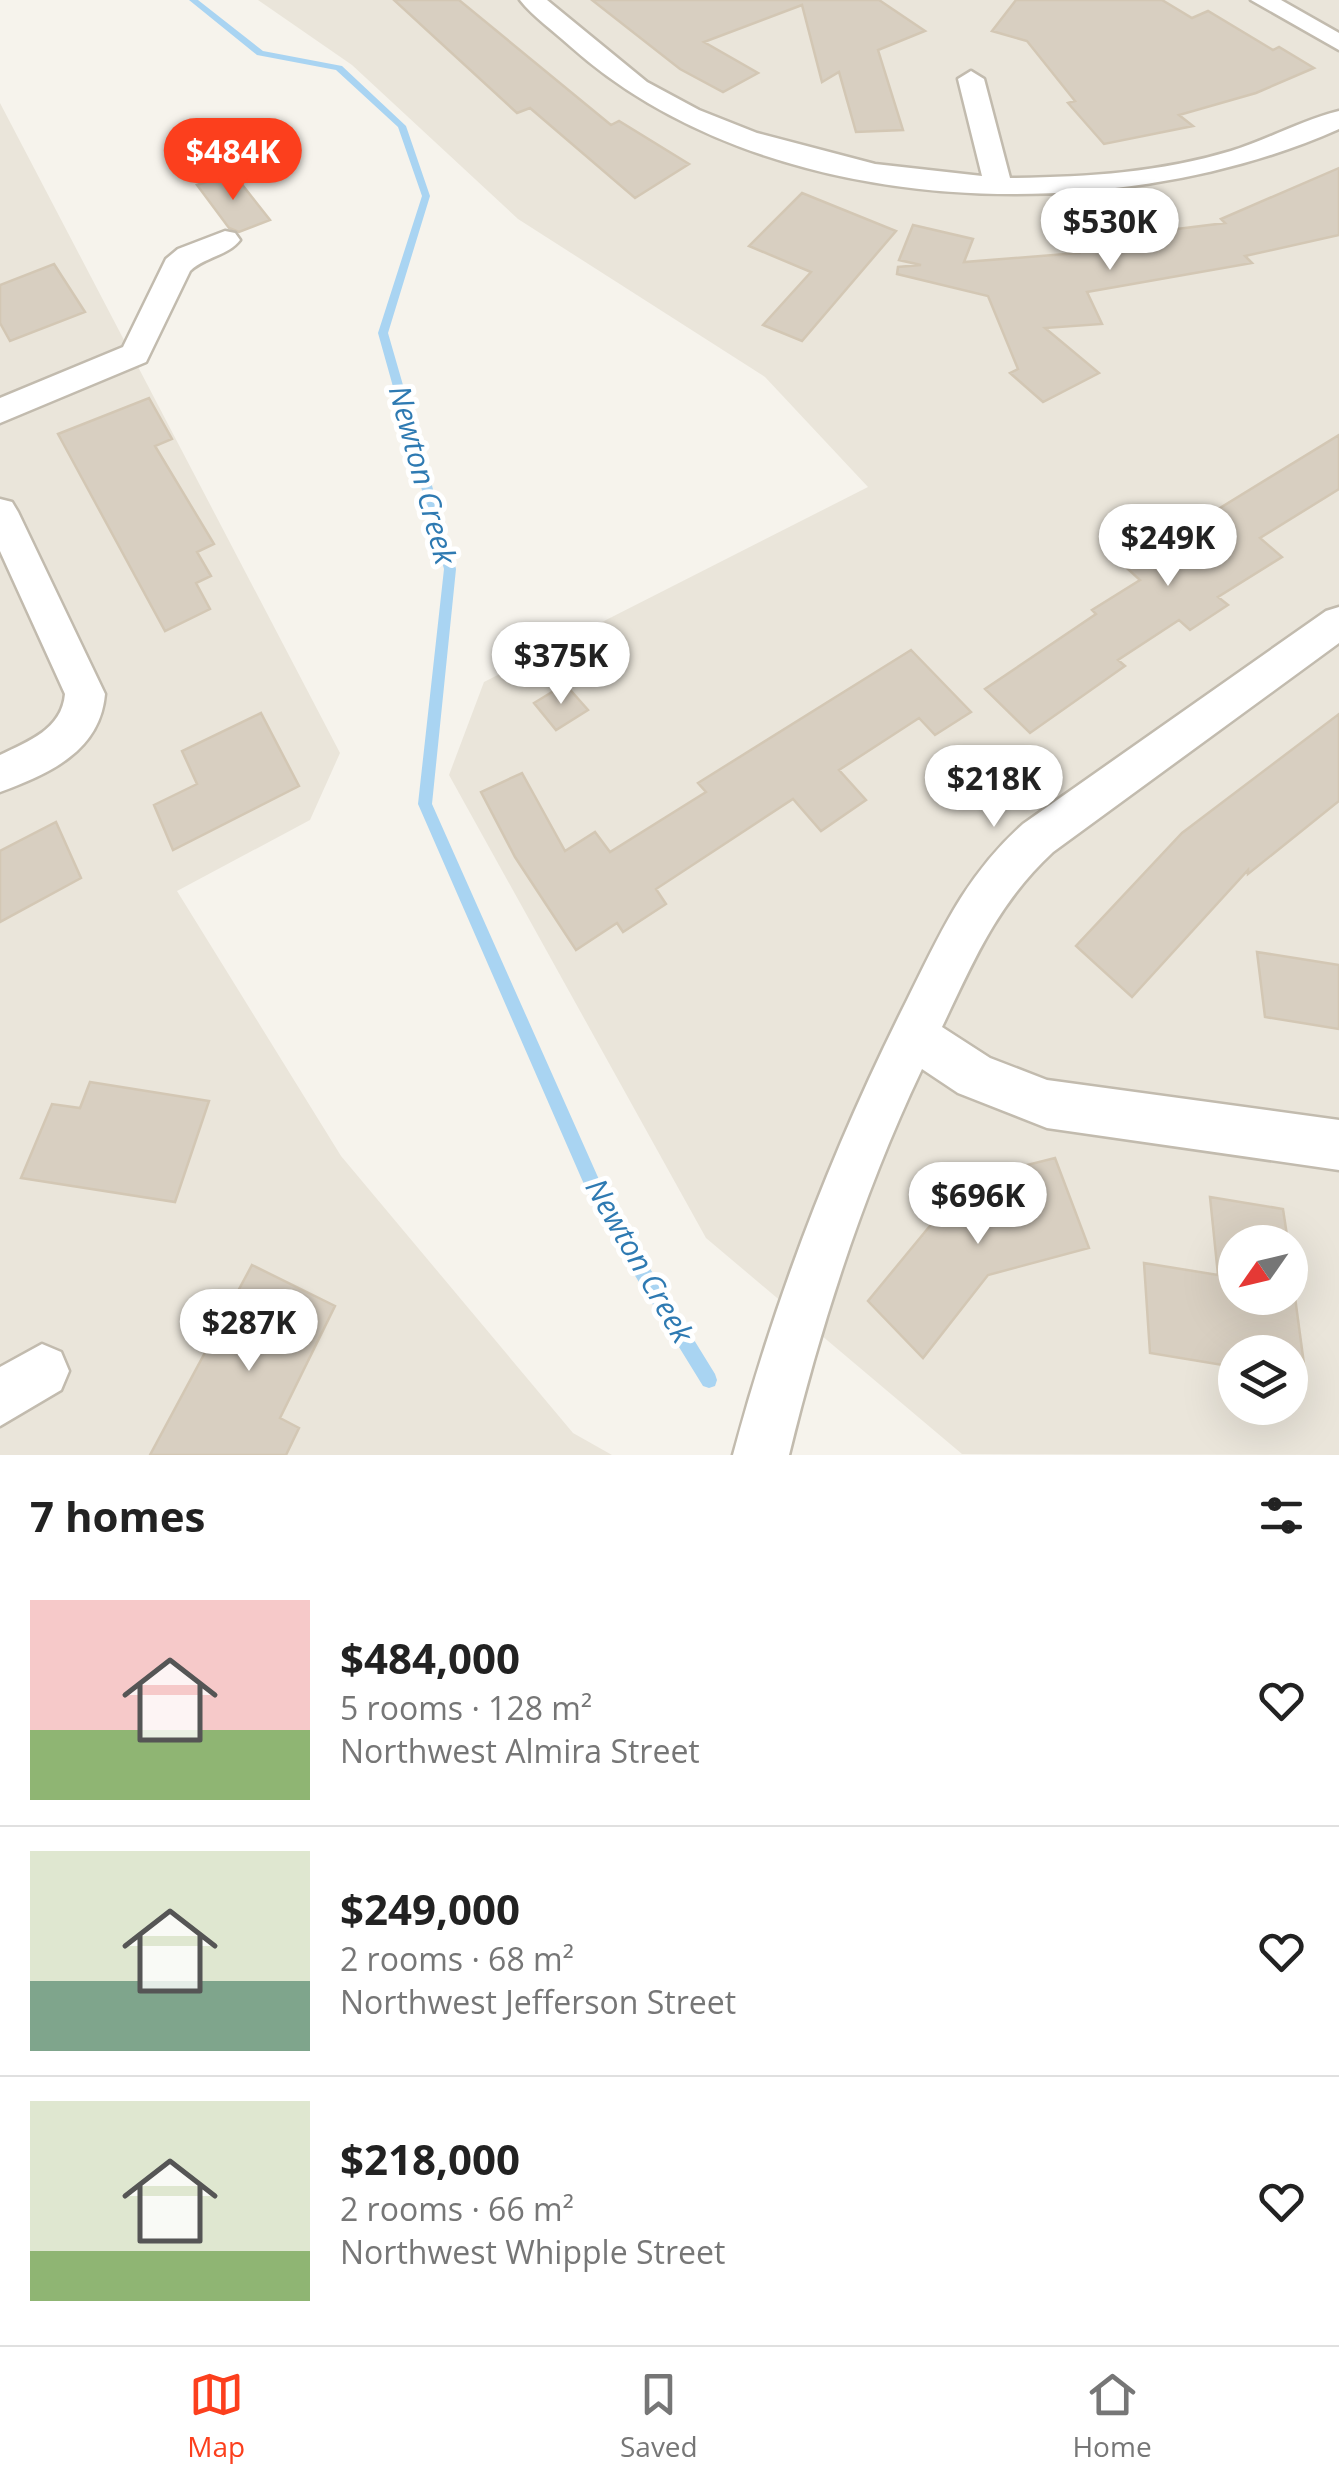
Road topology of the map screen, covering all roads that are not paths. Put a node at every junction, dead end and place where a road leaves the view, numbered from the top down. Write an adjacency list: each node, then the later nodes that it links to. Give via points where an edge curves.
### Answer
1 (532, 0): 6 (street, via 637,86 737,134 858,169)
2 (1263, 0): 3 (street)
3 (1339, 44)
4 (971, 78): 6 (street)
5 (1339, 119): 6 (street, via 1197,169 1065,186)
6 (998, 184)
7 (224, 240): 8 (street, via 177,266 135,354)
8 (0, 412)
9 (0, 512): 11 (street, via 85,694 82,722 51,750)
10 (1339, 622): 12 (street, via 1005,868 975,910)
11 (0, 774)
12 (913, 1036): 13 (street, via 975,1076 1047,1104); 14 (street, via 874,1117 806,1303)
13 (1339, 1145)
14 (761, 1455)

